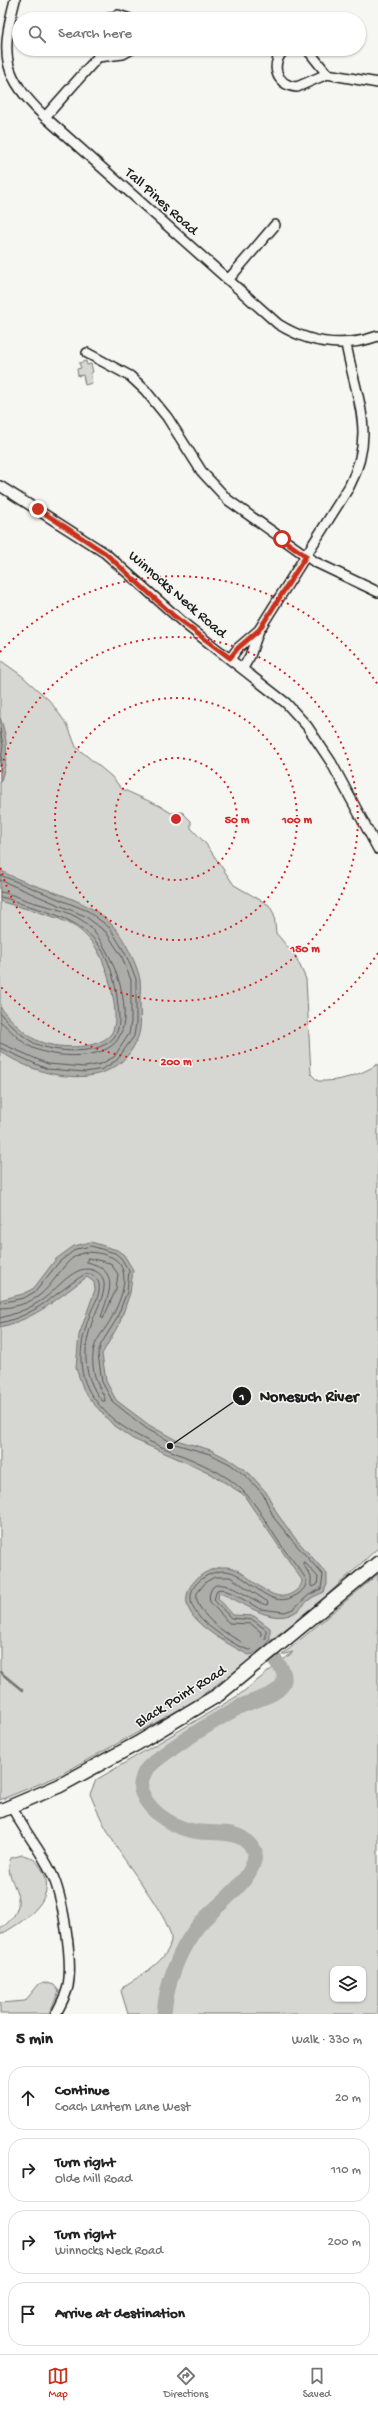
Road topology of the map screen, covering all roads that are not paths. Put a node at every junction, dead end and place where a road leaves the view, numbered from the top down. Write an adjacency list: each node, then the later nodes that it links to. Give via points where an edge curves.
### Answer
1 (15, 0): 2 (street, Tall Pines Road)
2 (12, 12)
3 (12, 14): 9 (street, Tall Pines Road, via 6,43 9,69 22,95)
4 (96, 56): 9 (street)
5 (280, 56): 7 (street, via 276,69 279,78 287,85 297,88)
6 (312, 56): 7 (street)
7 (327, 74): 8 (street)
8 (378, 83)
9 (45, 117): 11 (street, Tall Pines Road)
10 (275, 225): 11 (street)
11 (228, 280): 13 (street, Tall Pines Road, via 287,330 314,340)
12 (378, 336): 13 (street, Tall Pines Road)
13 (346, 344): 16 (street, via 363,422 362,454 349,487)
14 (87, 353): 16 (street, via 139,383 155,402 193,460 221,494)
15 (0, 486): 19 (street, Winnocks Neck Road, via 105,553 174,616)
16 (306, 556): 17 (street, via 323,567); 18 (street)
17 (378, 592)
18 (259, 630): 19 (street); 20 (street)
19 (230, 658): 20 (street, Winnocks Neck Road)
20 (243, 668): 21 (street, Winnocks Neck Road, via 281,699 312,732 338,773)
21 (378, 849)
22 (378, 1563): 23 (main road, Black Point Road, via 218,1696 59,1786)
23 (6, 1809): 24 (street, via 46,1863 60,1899 69,1974 66,1992)
24 (56, 2014)

